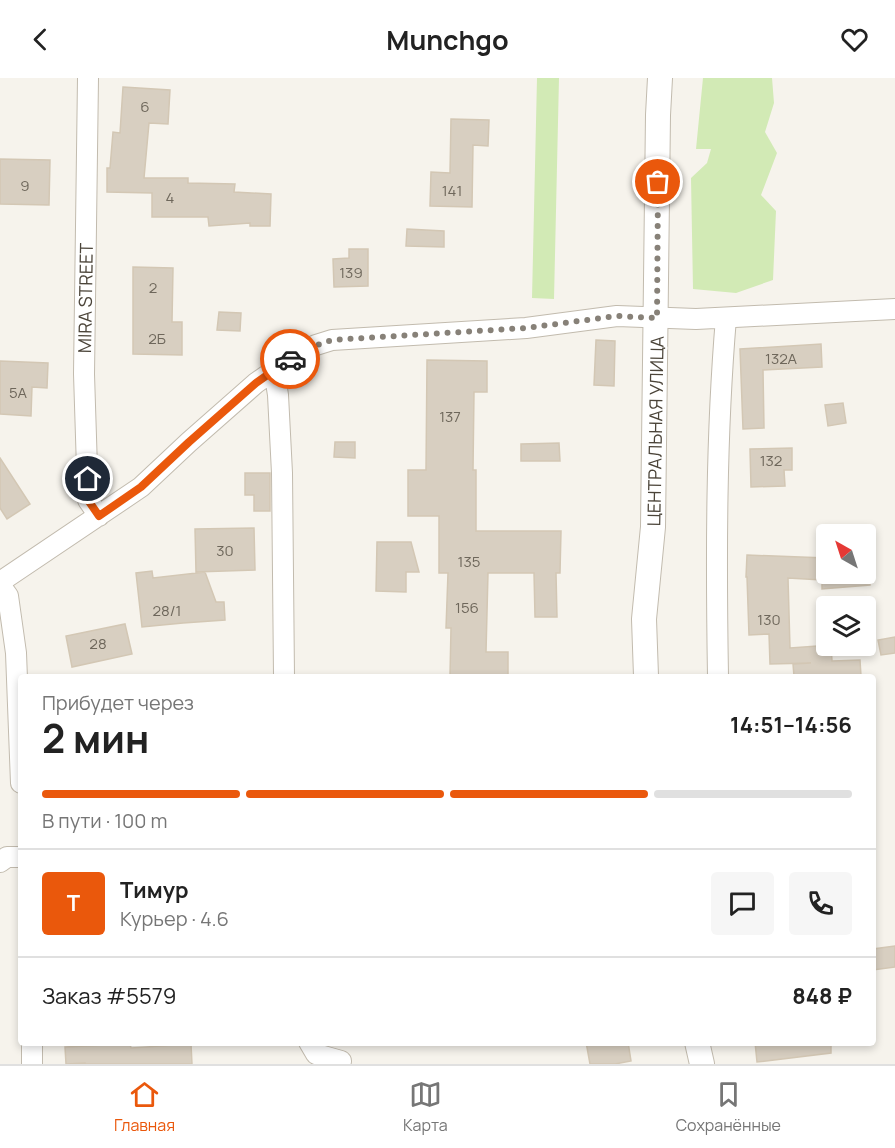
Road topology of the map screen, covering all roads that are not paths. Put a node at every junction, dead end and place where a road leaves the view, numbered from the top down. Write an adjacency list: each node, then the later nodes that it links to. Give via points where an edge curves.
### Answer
1 (88, 78): 7 (street, MIRA STREET, via 84,374 88,500)
2 (660, 78): 4 (street, ЦЕНТРАЛЬНАЯ УЛИЦА)
3 (895, 309): 5 (street)
4 (657, 318): 5 (street); 6 (street, via 617,316 526,328 332,340 299,353); 10 (street, ЦЕНТРАЛЬНАЯ УЛИЦА, via 653,527 644,619)
5 (726, 318): 11 (street, via 718,480)
6 (274, 370): 7 (street, via 141,487); 9 (street, via 282,473)
7 (99, 516): 8 (street)
8 (0, 584): 12 (street, via 8,596)
9 (284, 674)
10 (646, 674)
11 (718, 674)
12 (18, 705)
13 (18, 857): 14 (street)
14 (0, 862)
15 (32, 1046): 18 (street)
16 (311, 1046): 19 (street, via 316,1054 341,1060)
17 (698, 1046): 20 (street)
18 (33, 1064)
19 (339, 1064)
20 (702, 1064)

